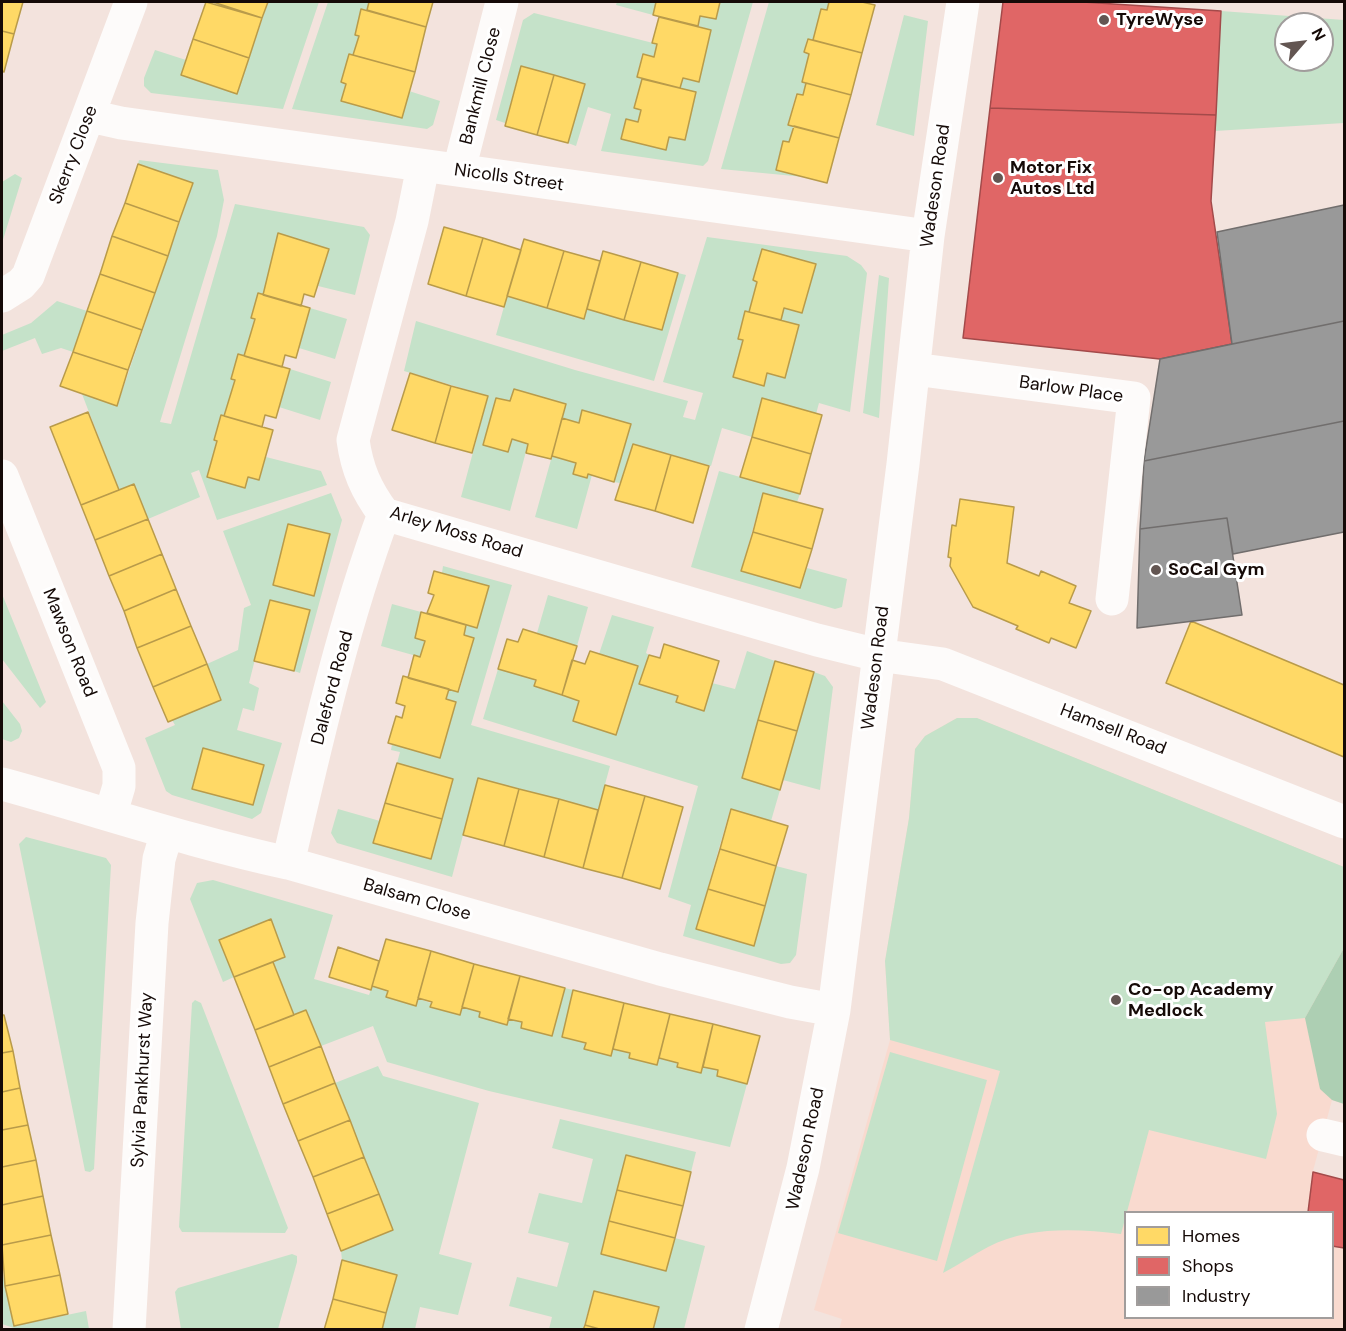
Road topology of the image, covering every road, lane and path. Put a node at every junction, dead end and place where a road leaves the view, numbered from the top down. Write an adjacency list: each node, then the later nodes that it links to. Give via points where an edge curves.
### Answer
1 (131, 2): 4 (street, Skerry Close)
2 (502, 2): 6 (street, Bankmill Close)
3 (963, 2): 7 (street, Wadeson Road)
4 (90, 116): 5 (street, Nicolls Street); 8 (street, Skerry Close, via 28,276)
5 (423, 166): 6 (street, Nicolls Street); 11 (street, Arley Moss Road, via 353,440 356,464)
6 (459, 170): 7 (street, Nicolls Street)
7 (928, 236): 9 (street, Wadeson Road)
8 (2, 296)
9 (914, 369): 12 (street, Barlow Place, via 1134,398); 13 (street, Wadeson Road)
10 (2, 476): 15 (street, Mawson Road, via 119,768 119,786)
11 (384, 514): 13 (street, Arley Moss Road); 18 (street, Daleford Road, via 331,692)
12 (1112, 599)
13 (878, 655): 16 (street, Hamsell Road, via 943,664); 19 (street, Wadeson Road)
14 (2, 784): 15 (street, Balsam Close)
15 (111, 813): 17 (street, Balsam Close)
16 (1344, 822)
17 (167, 832): 18 (street, Balsam Close); 20 (street, Sylvia Pankhurst Way, via 159,859 152,923)
18 (288, 864): 19 (street, Balsam Close, via 660,969)
19 (834, 1010): 21 (street, Wadeson Road, via 813,1123)
20 (129, 1329)
21 (761, 1329)

